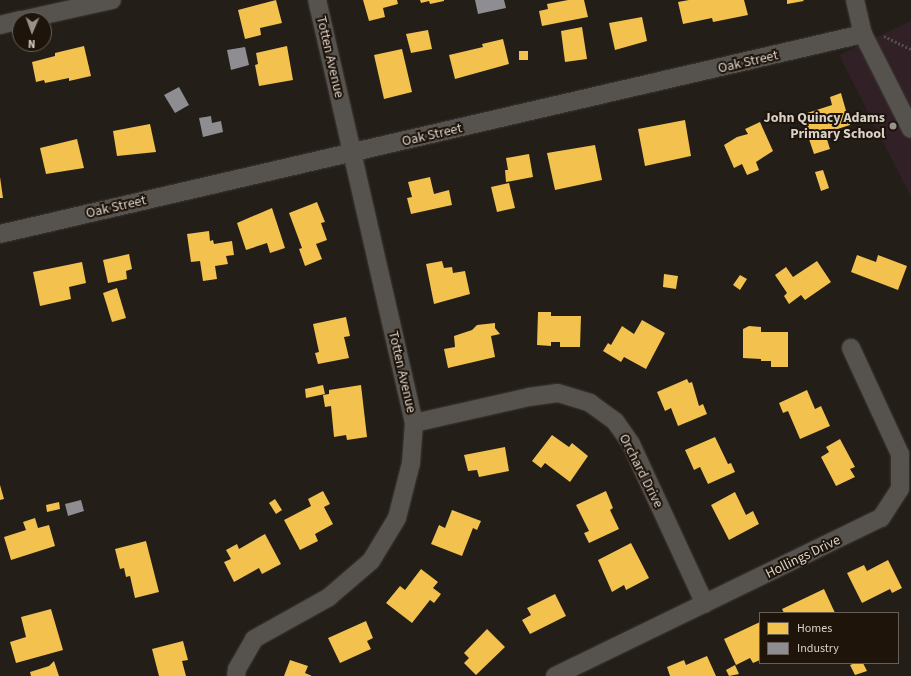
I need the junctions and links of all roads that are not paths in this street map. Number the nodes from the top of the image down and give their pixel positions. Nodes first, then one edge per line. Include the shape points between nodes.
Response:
1 (112, 0) edge
2 (317, 0) edge
3 (855, 0) edge
4 (52, 13) edge
5 (12, 22) edge
6 (0, 25) edge
7 (863, 34) junction
8 (911, 129) edge
9 (352, 154) junction
10 (0, 234) edge
11 (851, 348) dead end
12 (414, 423) junction
13 (705, 604) junction
14 (236, 676) edge
15 (555, 676) edge

1 - 4 street
2 - 9 street, Totten Avenue
3 - 7 street
5 - 6 street
7 - 8 street
7 - 9 street, Oak Street
9 - 10 street, Oak Street
9 - 12 street, Totten Avenue
11 - 13 street, Hollings Drive via 900,454 900,489 881,518
12 - 13 street, Orchard Drive via 544,395 558,394 590,403 615,421 631,444
12 - 14 street, Totten Avenue via 411,463 397,518 371,561 329,598 254,639 237,669
13 - 15 street, Hollings Drive

